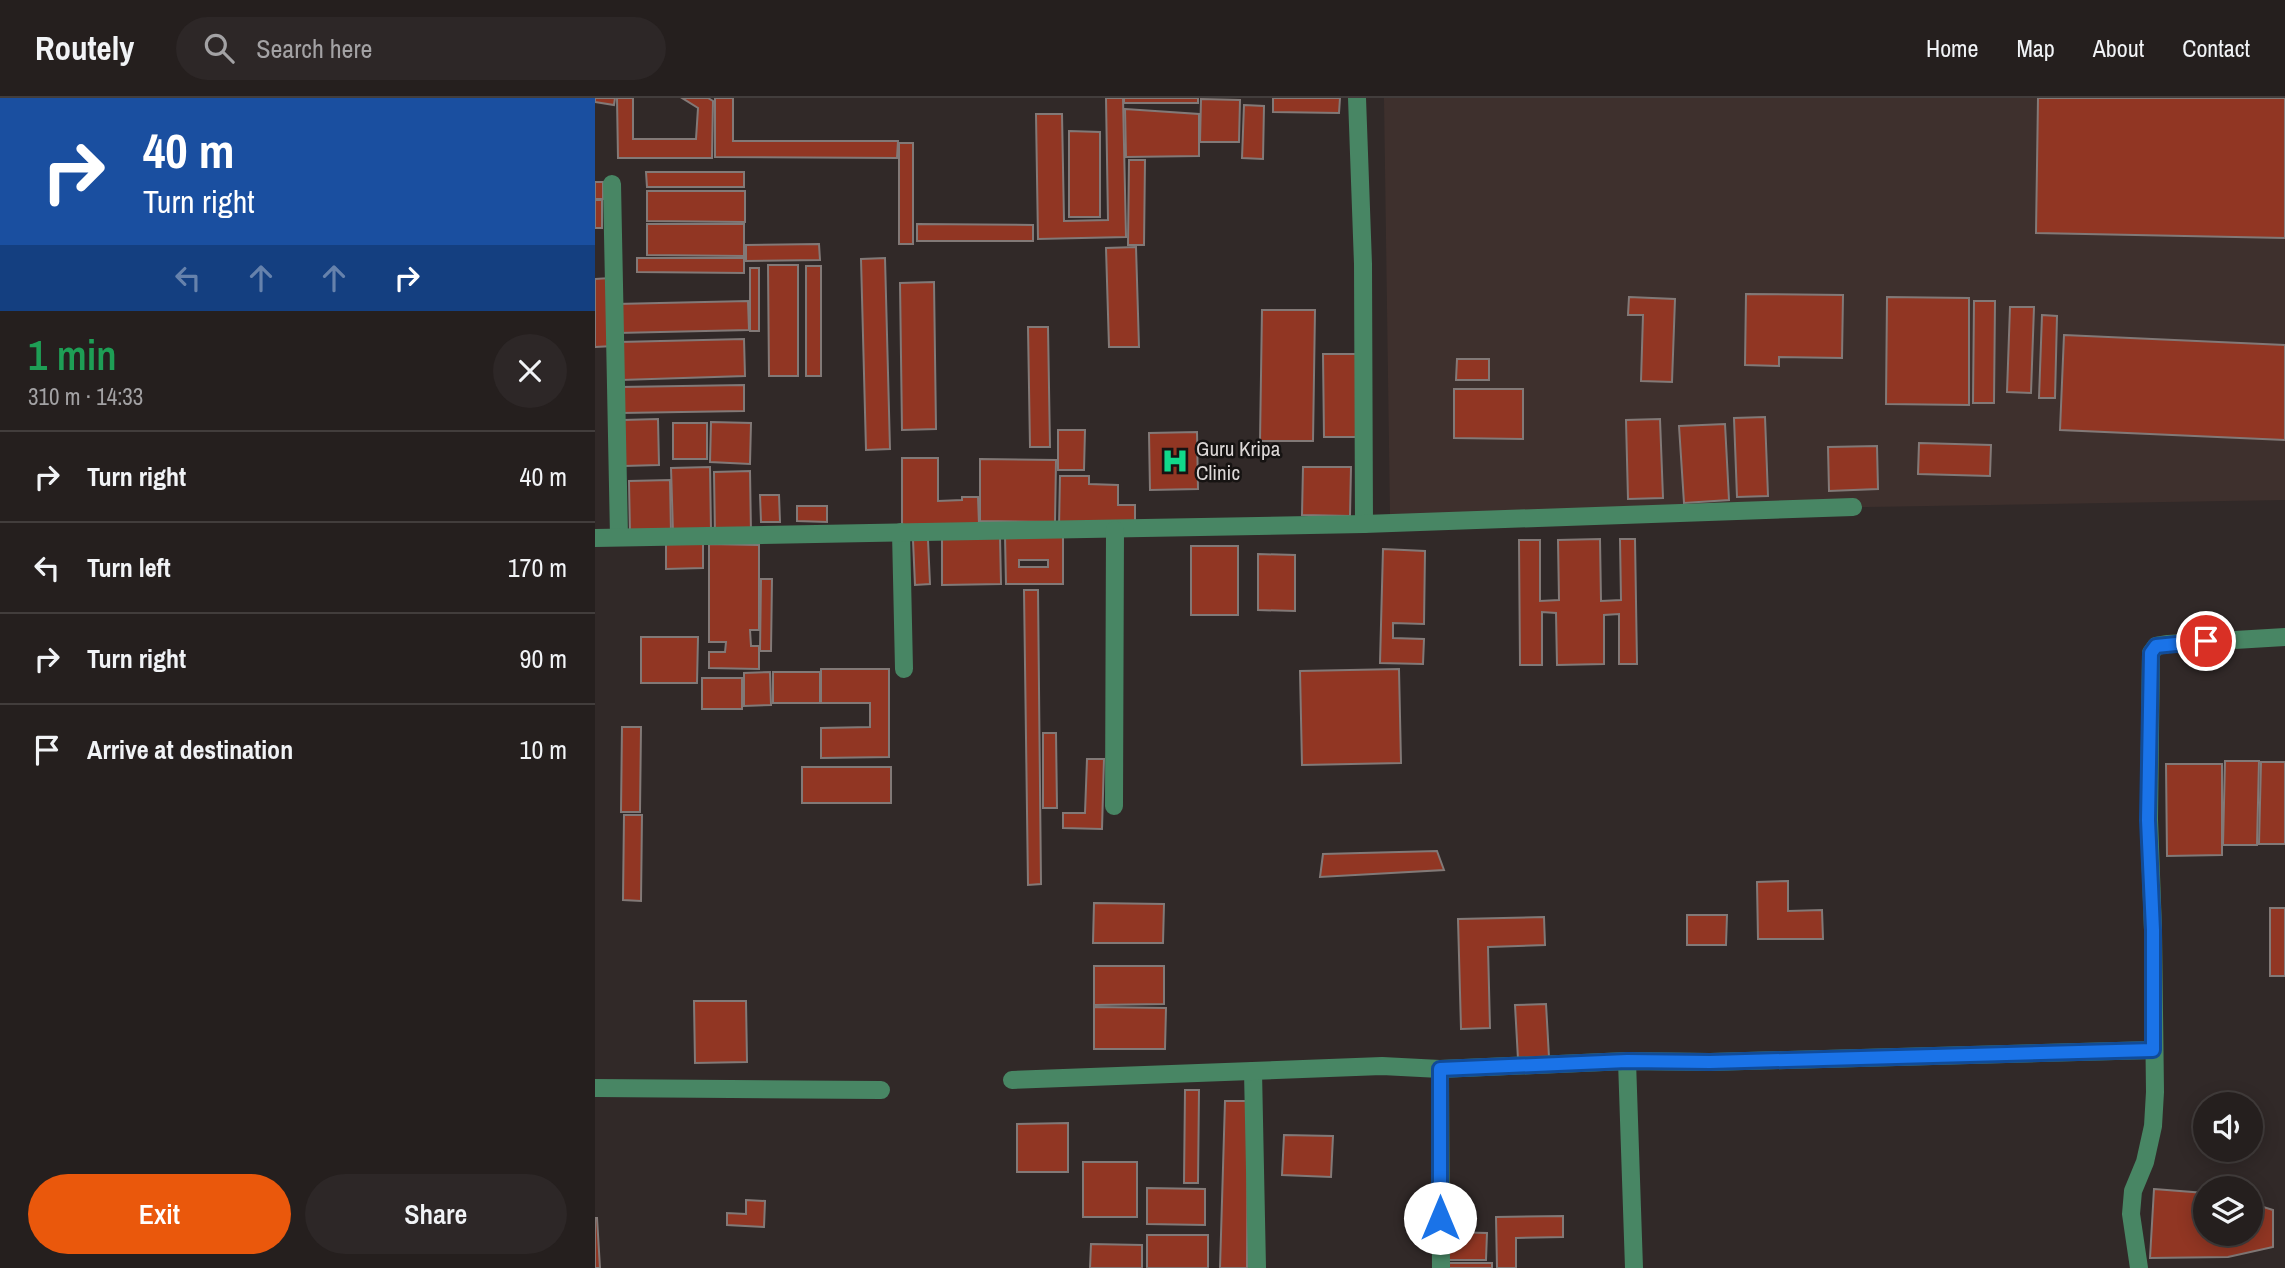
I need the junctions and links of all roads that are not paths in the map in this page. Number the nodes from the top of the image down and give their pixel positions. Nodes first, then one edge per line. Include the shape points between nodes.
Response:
1 (1357, 98) edge
2 (612, 184) dead end
3 (1853, 508) dead end
4 (1364, 524) junction
5 (1115, 530) junction
6 (901, 532) junction
7 (619, 537) junction
8 (595, 538) edge
9 (2285, 637) edge
10 (904, 669) dead end
11 (1114, 806) dead end
12 (2153, 1050) junction
13 (1627, 1061) junction
14 (1440, 1069) junction
15 (1253, 1071) junction
16 (1012, 1080) dead end
17 (595, 1088) edge
18 (881, 1090) dead end
19 (1257, 1268) edge
20 (1441, 1268) edge
21 (1634, 1268) edge
22 (2139, 1268) edge

1 - 4 street
2 - 7 street
3 - 4 street
4 - 5 street
5 - 6 street
5 - 11 street
6 - 7 street
6 - 10 street
7 - 8 street
9 - 12 street via 2168,644 2156,646 2151,653 2148,820
12 - 13 street
12 - 22 street via 2153,1126 2133,1191 2131,1214
13 - 14 street
13 - 21 street
14 - 15 street via 1382,1066
14 - 20 street
15 - 16 street
15 - 19 street
17 - 18 street

